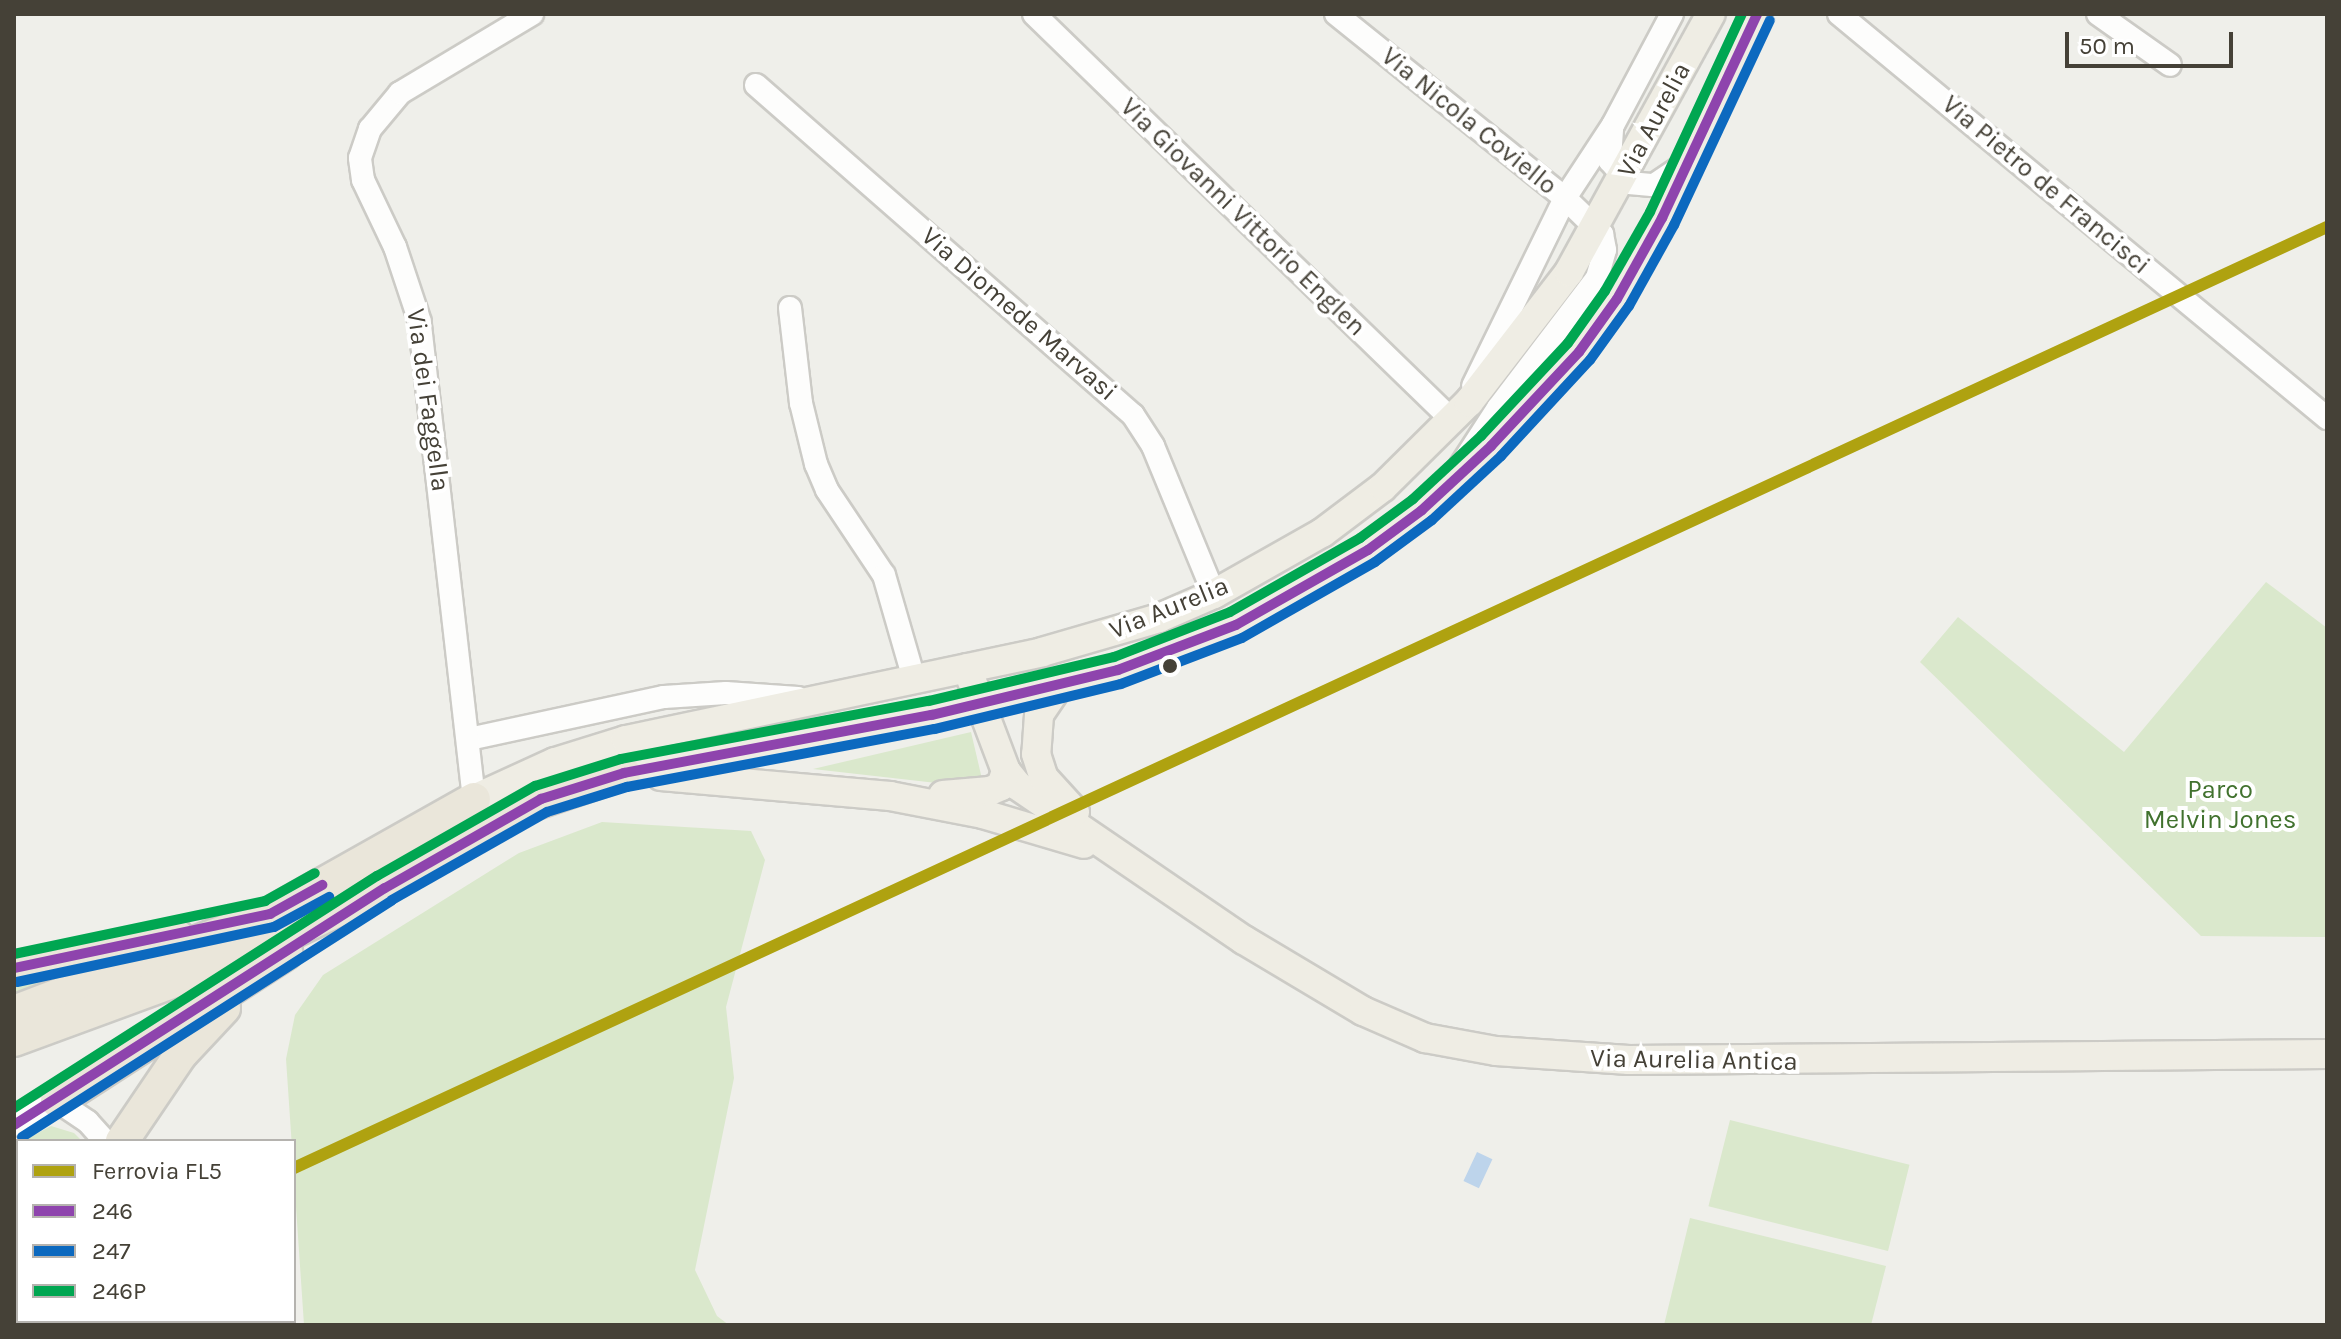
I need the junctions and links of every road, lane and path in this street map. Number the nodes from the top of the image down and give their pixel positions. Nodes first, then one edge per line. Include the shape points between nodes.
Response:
1 (532, 14) edge
2 (1034, 14) edge
3 (1336, 14) edge
4 (1672, 14) edge
5 (1711, 14) edge
6 (1757, 14) edge
7 (1839, 14) edge
8 (2098, 14) edge
9 (2170, 65) dead end
10 (756, 85) dead end
11 (1613, 125) junction
12 (1686, 163) junction
13 (1623, 180) junction
14 (1565, 198) junction
15 (1597, 226) junction
16 (790, 308) dead end
17 (1460, 411) junction
18 (2327, 418) edge
19 (1451, 484) junction
20 (1214, 594) junction
21 (967, 668) junction
22 (914, 679) junction
23 (1057, 688) junction
24 (813, 699) junction
25 (981, 705) junction
26 (469, 739) junction
27 (1006, 771) junction
28 (624, 773) junction
29 (890, 796) junction
30 (474, 799) junction
31 (1114, 853) junction
32 (385, 888) junction
33 (270, 914) junction
34 (14, 968) edge
35 (259, 971) junction
36 (14, 1012) edge
37 (14, 1040) edge
38 (2327, 1054) edge
39 (57, 1101) junction
40 (14, 1125) edge
41 (103, 1139) edge
42 (123, 1139) edge

1 - 26 street, Via dei Faggella via 400,93 370,129 360,158 363,180 395,247 420,322
2 - 17 street, Via Giovanni Vittorio Englen
3 - 14 street, Via Nicola Coviello
4 - 11 street, Via Aurelia
5 - 13 main road, Via Aurelia
6 - 12 main road, Via Aurelia
7 - 18 street, Via Pietro de Francisci
8 - 9 street
10 - 20 street, Via Diomede Marvasi via 1133,415 1153,446
11 - 13 street via 1609,153
11 - 14 street, Via Aurelia
12 - 13 street via 1654,185
12 - 19 main road, Via Aurelia via 1645,252 1604,318 1535,401
13 - 15 main road, Via Aurelia
14 - 15 street
14 - 17 street, Via Aurelia
15 - 17 main road, Via Aurelia via 1569,272
15 - 19 street via 1605,250 1597,278 1483,429
16 - 22 street via 801,403 816,464 827,490 884,575
17 - 20 main road, Via Aurelia via 1353,513
19 - 23 main road, Via Aurelia via 1399,529 1261,613 1152,659
20 - 21 main road, Via Aurelia via 1103,636
21 - 22 main road, Via Aurelia
21 - 25 main road
22 - 24 main road, Via Aurelia
23 - 25 main road, Via Aurelia
23 - 31 main road via 1039,715 1038,762 1051,788
24 - 26 street, Via Aurelia via 683,694
24 - 30 main road, Via Aurelia via 575,755
25 - 27 main road
25 - 28 main road, Via Aurelia
26 - 30 street, Via dei Faggella
27 - 29 main road via 1001,786 979,794
27 - 31 main road via 1031,796
28 - 29 main road
28 - 32 highway, Via Aurelia via 562,791 499,819
29 - 31 main road via 1014,822
30 - 33 highway, Via Aurelia
31 - 38 main road, Via Aurelia Antica via 1335,996 1406,1031 1465,1047 1613,1060 1772,1062
32 - 35 highway
32 - 37 highway, Via Aurelia via 239,957
33 - 34 highway
33 - 36 highway, Via Aurelia
35 - 39 highway
35 - 42 highway via 181,1054
39 - 40 street
39 - 41 street

